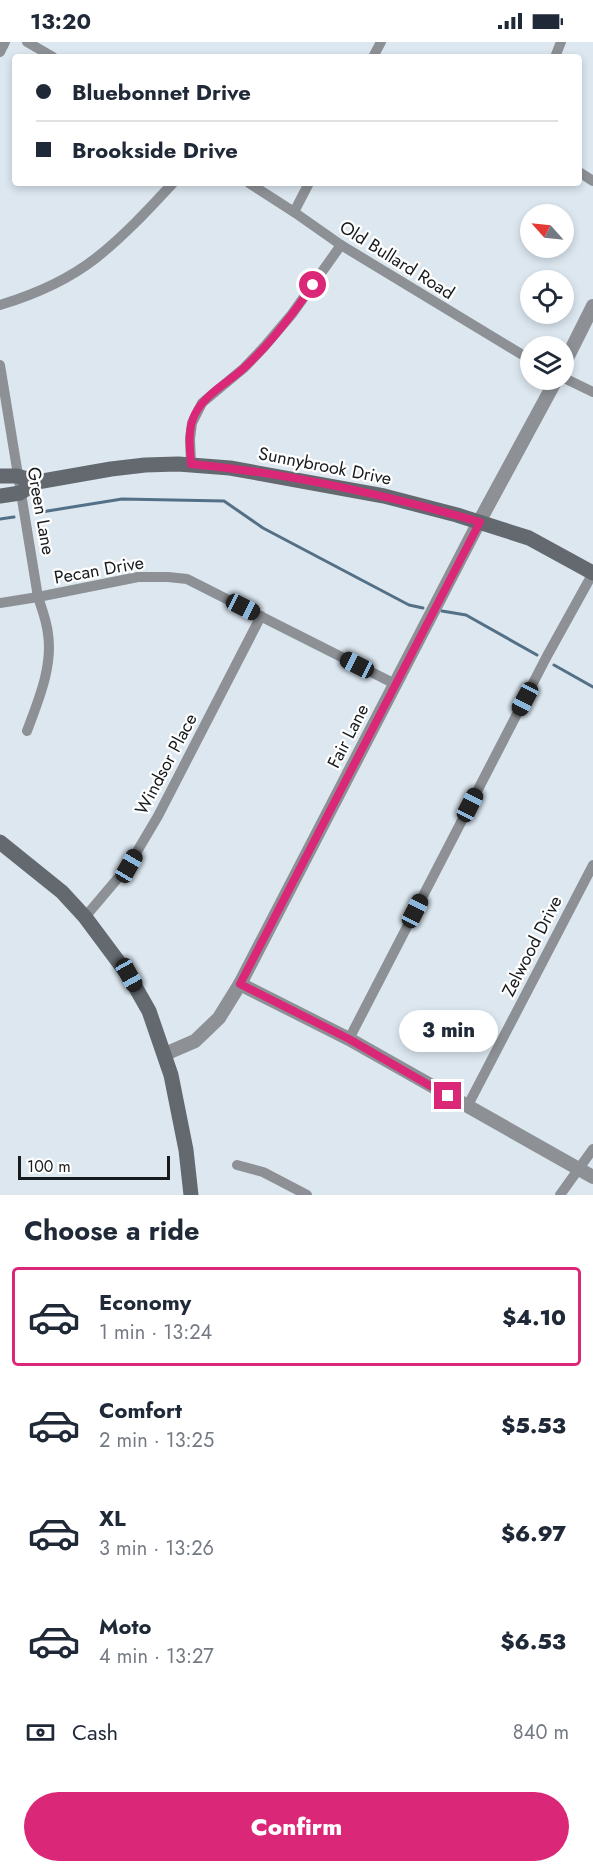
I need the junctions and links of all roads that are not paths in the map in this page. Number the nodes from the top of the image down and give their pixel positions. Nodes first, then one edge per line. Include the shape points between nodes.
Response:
1 (5, 42) edge
2 (27, 42) edge
3 (0, 52) edge
4 (48, 54) edge
5 (169, 186) edge
6 (254, 186) edge
7 (307, 186) edge
8 (294, 212) junction
9 (341, 245) junction
10 (0, 305) edge
11 (593, 306) edge
12 (574, 344) edge
13 (520, 353) edge
14 (0, 365) edge
15 (574, 383) edge
16 (551, 390) edge
17 (593, 392) edge
18 (191, 464) junction
19 (0, 476) edge
20 (17, 476) junction
21 (37, 482) junction
22 (20, 493) junction
23 (0, 496) edge
24 (480, 522) junction
25 (593, 573) edge
26 (38, 597) junction
27 (0, 603) edge
28 (261, 616) junction
29 (395, 684) junction
30 (27, 731) dead end
31 (0, 842) edge
32 (593, 865) edge
33 (86, 918) junction
34 (240, 984) junction
35 (349, 1039) junction
36 (165, 1054) junction
37 (467, 1107) junction
38 (593, 1149) edge
39 (237, 1165) dead end
40 (577, 1169) junction
41 (593, 1178) edge
42 (192, 1195) edge
43 (307, 1195) edge
44 (560, 1195) edge

1 - 3 street
2 - 4 street
5 - 10 street via 95,258 31,295
6 - 8 street, Old Bullard Road
7 - 8 street
8 - 9 street, Old Bullard Road
9 - 13 street, Old Bullard Road
9 - 18 street via 272,338 202,403 192,423
11 - 12 street
14 - 20 street, Green Lane
15 - 17 street
16 - 24 street, Fair Lane
18 - 21 main road, Sunnybrook Drive via 111,468
18 - 24 main road, Sunnybrook Drive via 384,496
19 - 20 main road, Sunnybrook Drive
20 - 21 main road, Sunnybrook Drive
20 - 22 street, Green Lane
21 - 22 main road, Sunnybrook Drive
22 - 23 main road, Sunnybrook Drive
22 - 26 street, Green Lane
24 - 25 main road, Sunnybrook Drive via 529,538
24 - 29 street, Fair Lane
25 - 35 street
26 - 27 street, Pecan Drive
26 - 28 street, Pecan Drive via 138,577 168,577 187,579
26 - 30 street, Green Lane via 48,635 48,658
28 - 29 street, Pecan Drive
28 - 33 street, Windsor Place via 158,816 129,866
29 - 34 street, Fair Lane
31 - 33 main road via 62,892
32 - 37 street, Zelwood Drive
33 - 36 main road via 129,975 149,1011
34 - 35 street
34 - 36 street, Fair Lane via 219,1018 195,1041
35 - 37 street
36 - 42 main road
37 - 40 street
38 - 40 street
39 - 43 street via 263,1172
40 - 41 street
40 - 44 street

